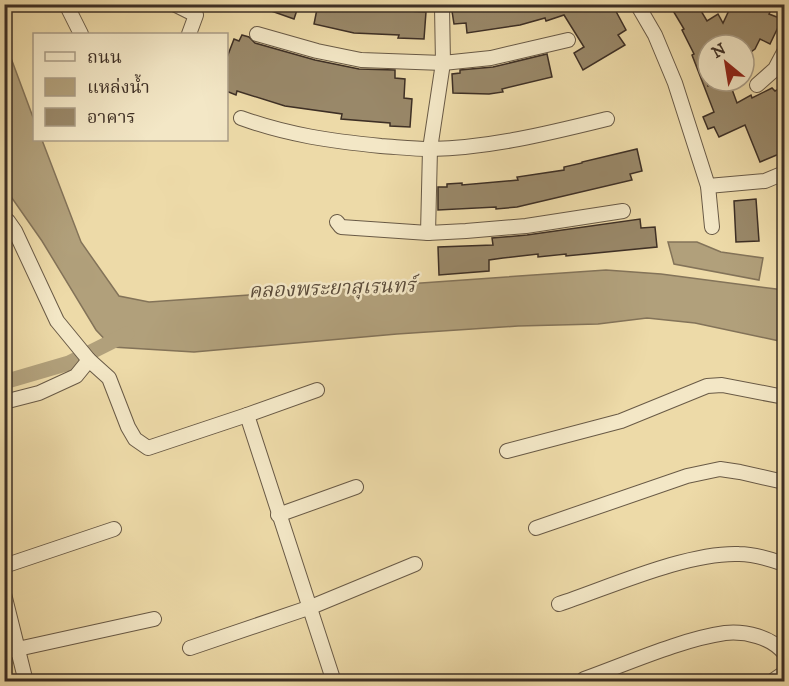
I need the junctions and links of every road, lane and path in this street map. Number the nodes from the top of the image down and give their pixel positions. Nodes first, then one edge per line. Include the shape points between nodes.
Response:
1 (66, 4) edge
2 (174, 4) edge
3 (637, 4) edge
4 (442, 5) edge
5 (80, 33) edge
6 (189, 33) edge
7 (257, 34) dead end
8 (568, 40) dead end
9 (784, 52) edge
10 (442, 63) junction
11 (757, 85) dead end
12 (242, 118) dead end
13 (607, 119) dead end
14 (430, 149) junction
15 (784, 173) edge
16 (708, 186) junction
17 (622, 211) dead end
18 (4, 222) edge
19 (337, 222) dead end
20 (712, 227) dead end
21 (428, 233) junction
22 (84, 355) junction
23 (317, 390) dead end
24 (784, 397) edge
25 (4, 402) edge
26 (247, 416) junction
27 (507, 451) dead end
28 (784, 482) edge
29 (356, 487) dead end
30 (278, 515) junction
31 (536, 528) dead end
32 (114, 530) dead end
33 (415, 564) dead end
34 (784, 564) edge
35 (4, 566) edge
36 (4, 594) edge
37 (559, 604) dead end
38 (311, 607) junction
39 (154, 619) dead end
40 (190, 648) dead end
41 (11, 650) edge
42 (784, 653) edge
43 (784, 673) edge
44 (584, 679) dead end
45 (26, 681) edge
46 (334, 681) edge
47 (771, 681) edge

1 - 5 street
2 - 6 street via 196,15
3 - 16 street via 675,83
4 - 10 street
7 - 10 street via 361,60
8 - 10 street via 491,58
9 - 11 street via 775,69
10 - 14 street
12 - 14 street via 327,141
13 - 14 street via 471,147
14 - 21 street
15 - 16 street via 765,181
16 - 20 street
17 - 21 street via 526,226
18 - 22 street via 8,221 15,231 57,321
19 - 21 street via 341,227
22 - 25 street via 76,376 39,393
22 - 26 street via 109,378 131,433 148,448
23 - 26 street
24 - 27 street via 722,385 707,386 621,421
26 - 30 street
28 - 31 street via 720,469 687,476
29 - 30 street
30 - 38 street
32 - 35 street
33 - 38 street
34 - 37 street via 739,554 700,558
36 - 41 street
38 - 40 street
38 - 46 street
39 - 41 street
41 - 45 street
42 - 44 street via 768,640 726,633 685,643
43 - 47 street

